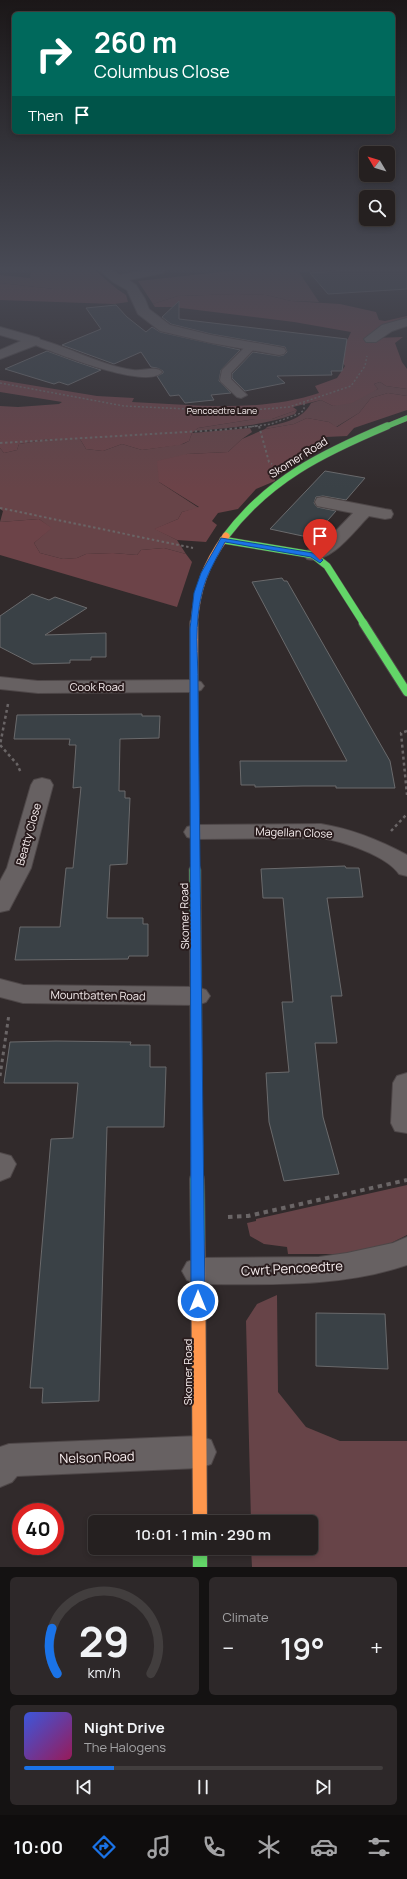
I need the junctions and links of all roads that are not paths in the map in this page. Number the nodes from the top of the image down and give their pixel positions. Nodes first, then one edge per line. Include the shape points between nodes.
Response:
1 (29, 343) edge
2 (40, 343) edge
3 (234, 343) edge
4 (251, 347) junction
5 (279, 351) dead end
6 (0, 355) edge
7 (157, 372) dead end
8 (241, 395) dead end
9 (407, 418) edge
10 (322, 502) dead end
11 (365, 510) junction
12 (385, 514) dead end
13 (223, 540) junction
14 (313, 555) junction
15 (6, 684) edge
16 (194, 686) junction
17 (407, 692) edge
18 (42, 785) road end
19 (195, 832) junction
20 (407, 869) edge
21 (0, 904) edge
22 (12, 991) edge
23 (197, 996) junction
24 (407, 1082) edge
25 (405, 1123) dead end
26 (407, 1250) edge
27 (198, 1271) junction
28 (199, 1452) junction
29 (3, 1458) edge
30 (200, 1515) edge
31 (200, 1555) edge
32 (200, 1567) edge

1 - 6 street
2 - 7 lane via 109,368 136,374
3 - 4 street
4 - 5 street
4 - 8 lane via 226,372 225,380
9 - 13 street, Skomer Road via 334,448 289,475 246,511
10 - 11 street
11 - 12 street
11 - 14 street via 332,545
13 - 14 street
13 - 16 street, Skomer Road via 205,573 198,593 194,629
14 - 17 street via 327,566
15 - 16 street, Cook Road
16 - 19 street, Skomer Road
18 - 21 street, Beatty Close via 19,868
19 - 20 street, Magellan Close via 300,830 340,834 375,846 406,864
19 - 23 street, Skomer Road
22 - 23 street, Mountbatten Road
23 - 27 street, Skomer Road
24 - 25 street
26 - 27 street, Cwrt Pencoedtre via 400,1254 319,1270
27 - 28 street, Skomer Road
28 - 29 street, Nelson Road
28 - 30 street, Skomer Road
31 - 32 street

